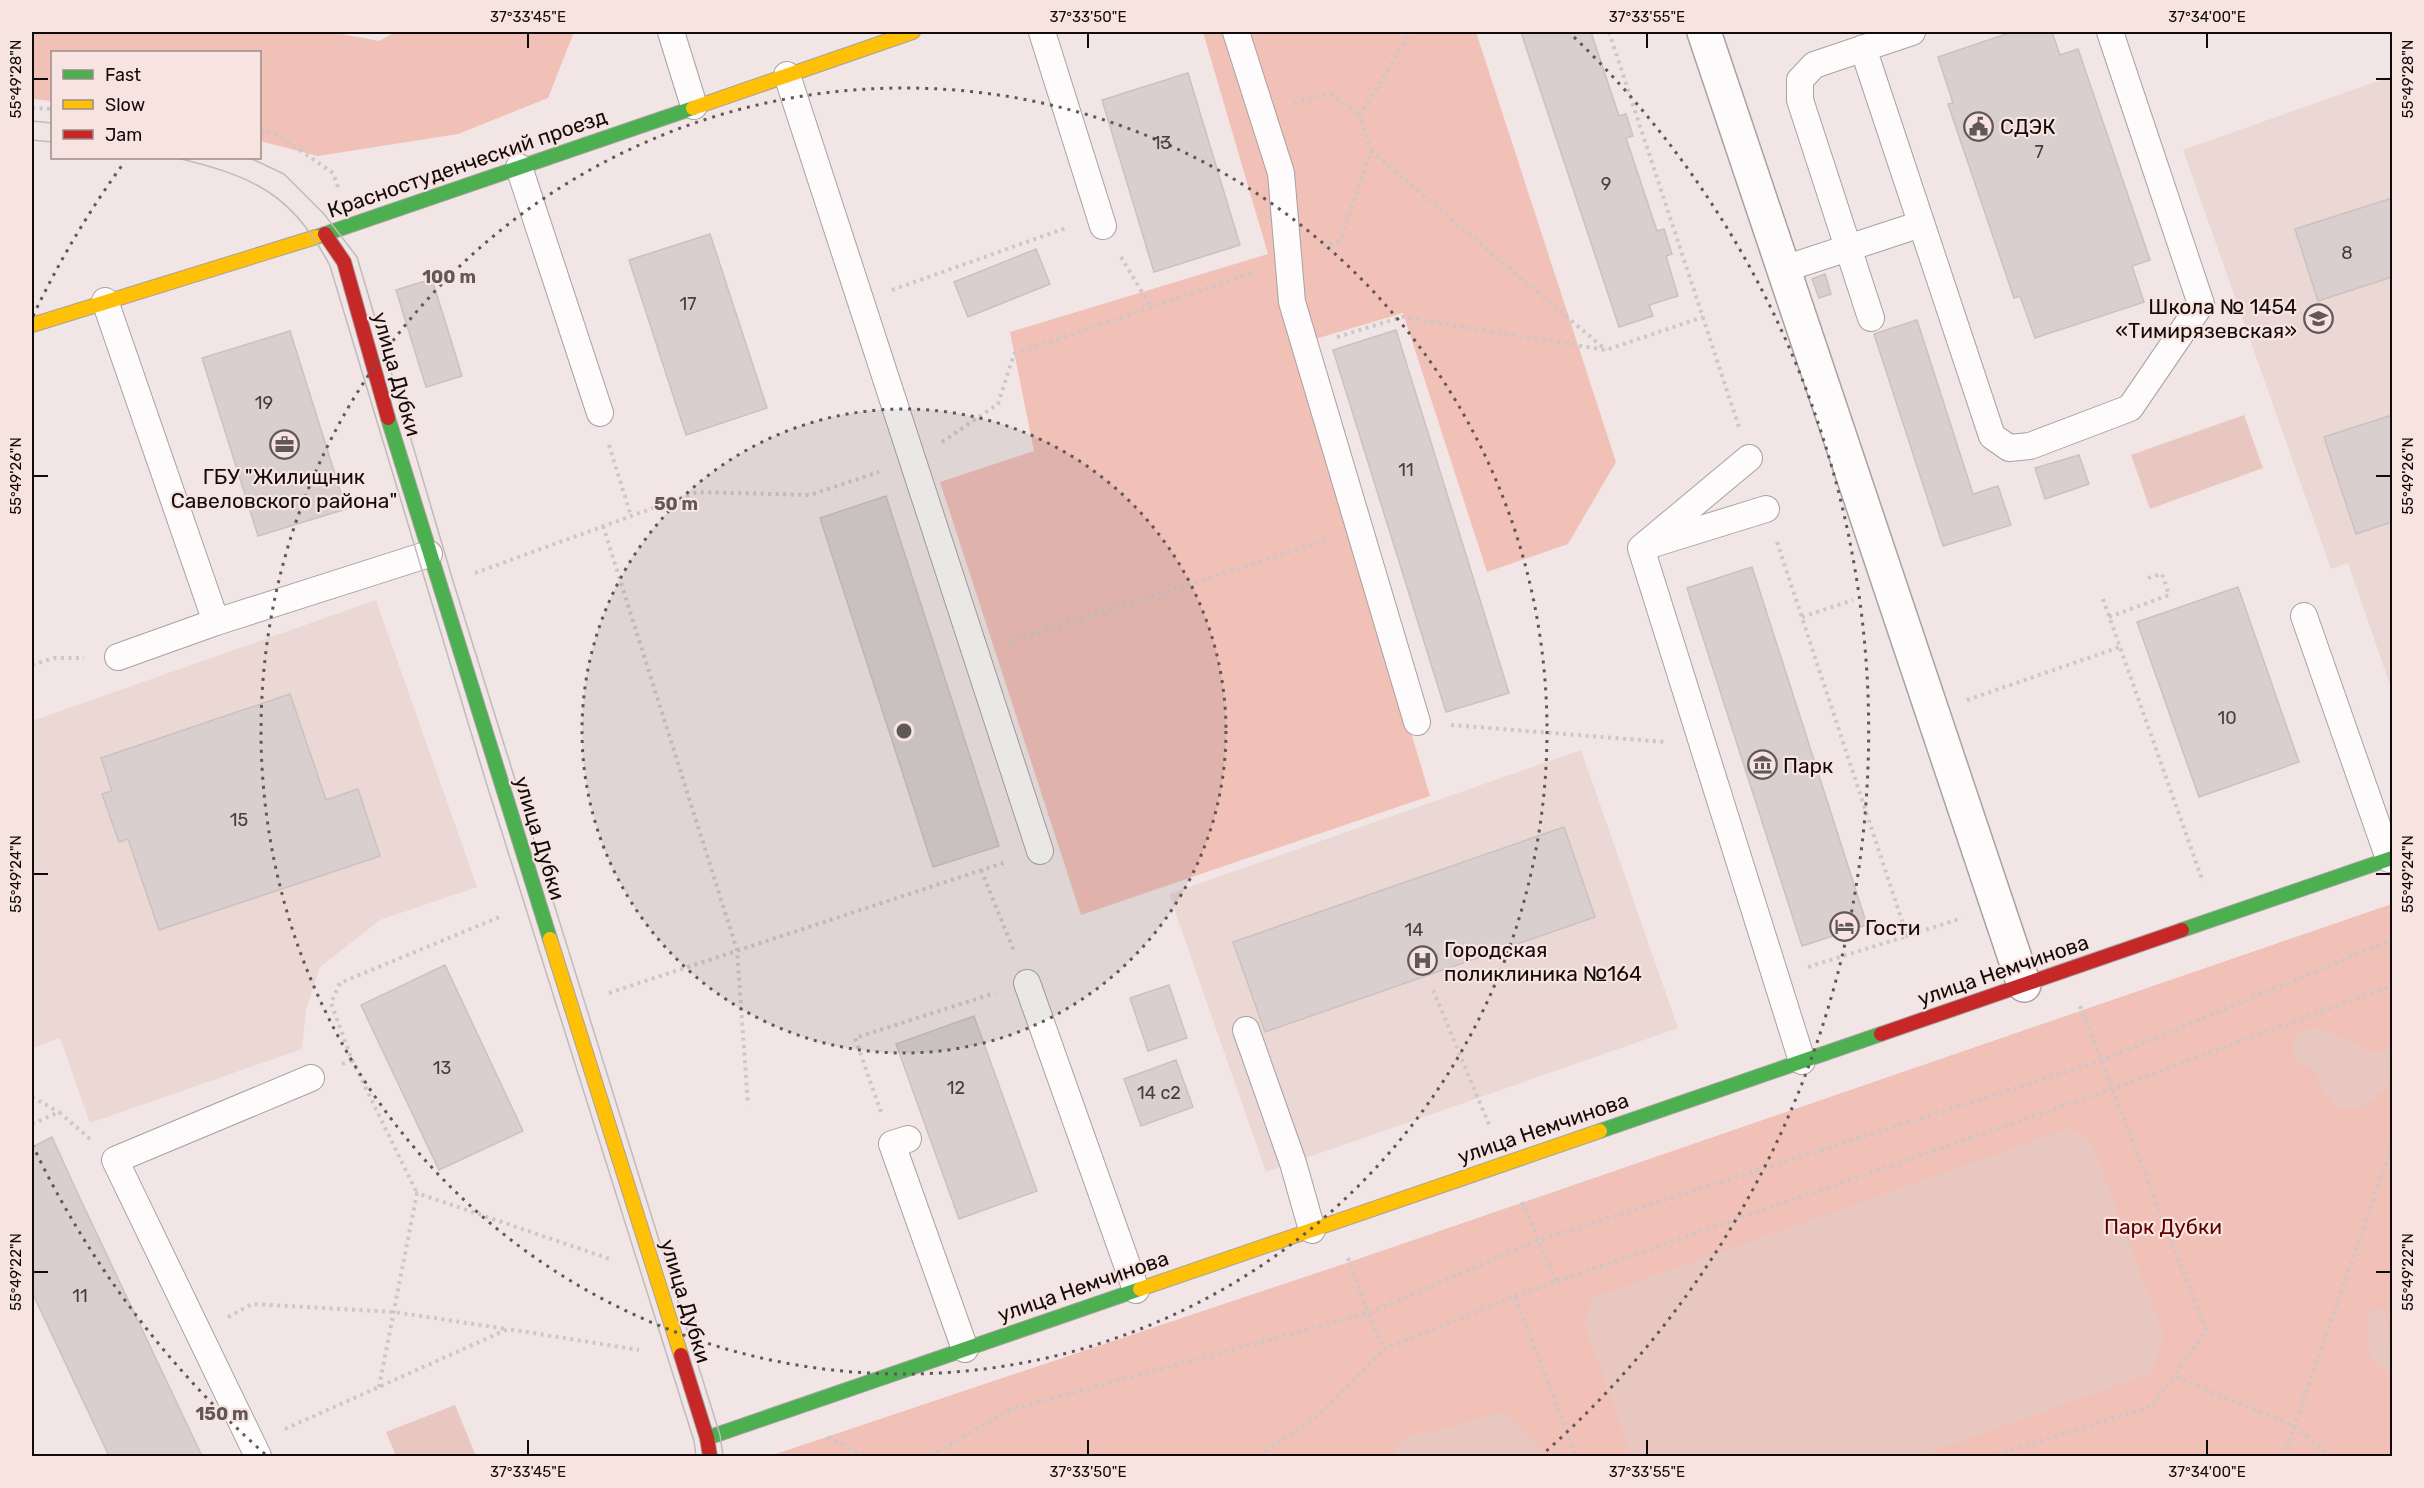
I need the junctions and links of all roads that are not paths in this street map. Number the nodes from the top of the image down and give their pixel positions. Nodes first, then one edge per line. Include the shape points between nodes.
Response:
1 (671, 32) edge
2 (913, 32) edge
3 (1042, 32) edge
4 (1236, 32) edge
5 (1704, 32) edge
6 (1912, 32) edge
7 (2110, 32) edge
8 (1863, 48) junction
9 (787, 75) junction
10 (694, 106) junction
11 (519, 167) junction
12 (1101, 221) road end
13 (1922, 224) junction
14 (325, 234) junction
15 (1848, 248) junction
16 (1784, 269) junction
17 (105, 301) junction
18 (1871, 318) dead end
19 (32, 325) edge
20 (600, 413) road end
21 (1749, 458) dead end
22 (1766, 508) dead end
23 (1641, 548) junction
24 (429, 554) junction
25 (2304, 616) dead end
26 (216, 622) junction
27 (118, 657) road end
28 (1417, 722) road end
29 (1040, 851) road end
30 (2391, 859) edge
31 (1027, 982) road end
32 (2024, 985) junction
33 (1246, 1030) dead end
34 (1802, 1061) junction
35 (311, 1078) road end
36 (900, 1142) road end
37 (1323, 1226) junction
38 (1136, 1290) junction
39 (965, 1349) junction
40 (255, 1450) edge
41 (703, 1450) edge

1 - 10 lane
2 - 9 street, Красностуденческий проезд
3 - 12 lane
4 - 28 lane via 1281,173 1292,302
5 - 16 street
6 - 8 lane
7 - 13 lane via 2201,304 2130,408 2030,446 2009,448 1992,435
8 - 13 lane
8 - 15 lane via 1814,65 1800,80 1800,100
9 - 10 street, Красностуденческий проезд
9 - 29 lane
10 - 11 street, Красностуденческий проезд
11 - 14 street, Красностуденческий проезд
11 - 20 lane
13 - 15 lane
14 - 17 street, Красностуденческий проезд
14 - 24 street, улица Дубки via 344,262
15 - 16 lane
15 - 18 lane
16 - 32 street
17 - 19 street, Красностуденческий проезд
17 - 26 lane
21 - 23 lane
22 - 23 lane
23 - 34 lane
24 - 26 lane
24 - 41 street, улица Дубки via 681,1356
25 - 30 lane
26 - 27 lane
30 - 32 street, улица Немчинова
31 - 38 lane
32 - 34 street, улица Немчинова
33 - 37 lane via 1293,1163
34 - 37 street, улица Немчинова
35 - 40 lane via 116,1160
36 - 39 lane
37 - 38 street, улица Немчинова
38 - 39 street, улица Немчинова
39 - 41 street, улица Немчинова

